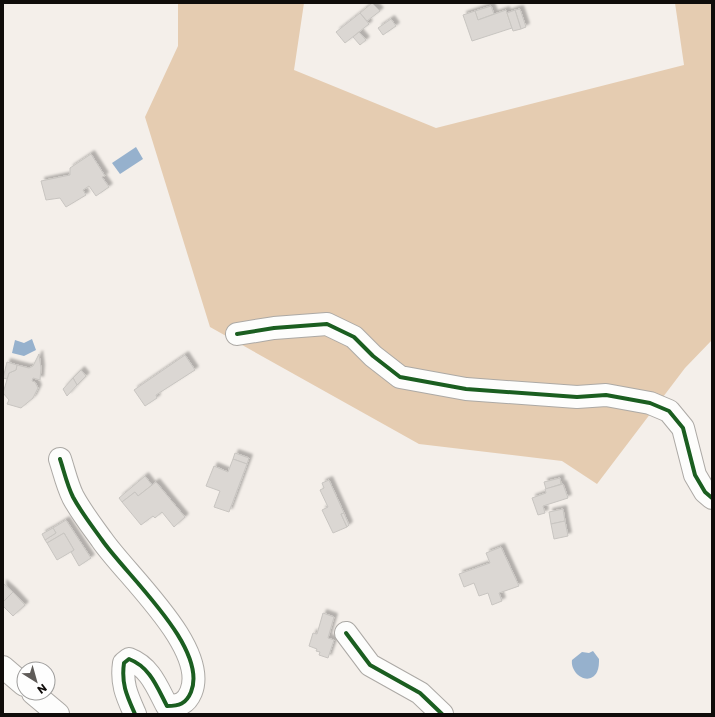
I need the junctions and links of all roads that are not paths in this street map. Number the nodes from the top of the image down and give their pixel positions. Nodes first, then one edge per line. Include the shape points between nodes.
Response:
1 (237, 334) dead end
2 (60, 459) dead end
3 (712, 498) edge
4 (346, 633) dead end
5 (3, 667) edge
6 (16, 678) edge
7 (43, 701) edge
8 (58, 714) edge
9 (135, 714) edge
10 (442, 714) edge

1 - 3 street via 327,324 354,337 373,356 400,376 466,389 577,397 606,395 650,403 669,411 683,428 695,475 705,492
2 - 9 street via 73,496 102,541 181,638 193,664 194,685 187,700 178,706 167,706 154,679 140,663 129,659 124,663 122,676 126,694
4 - 10 street via 370,665 420,693
5 - 6 street
7 - 8 street

